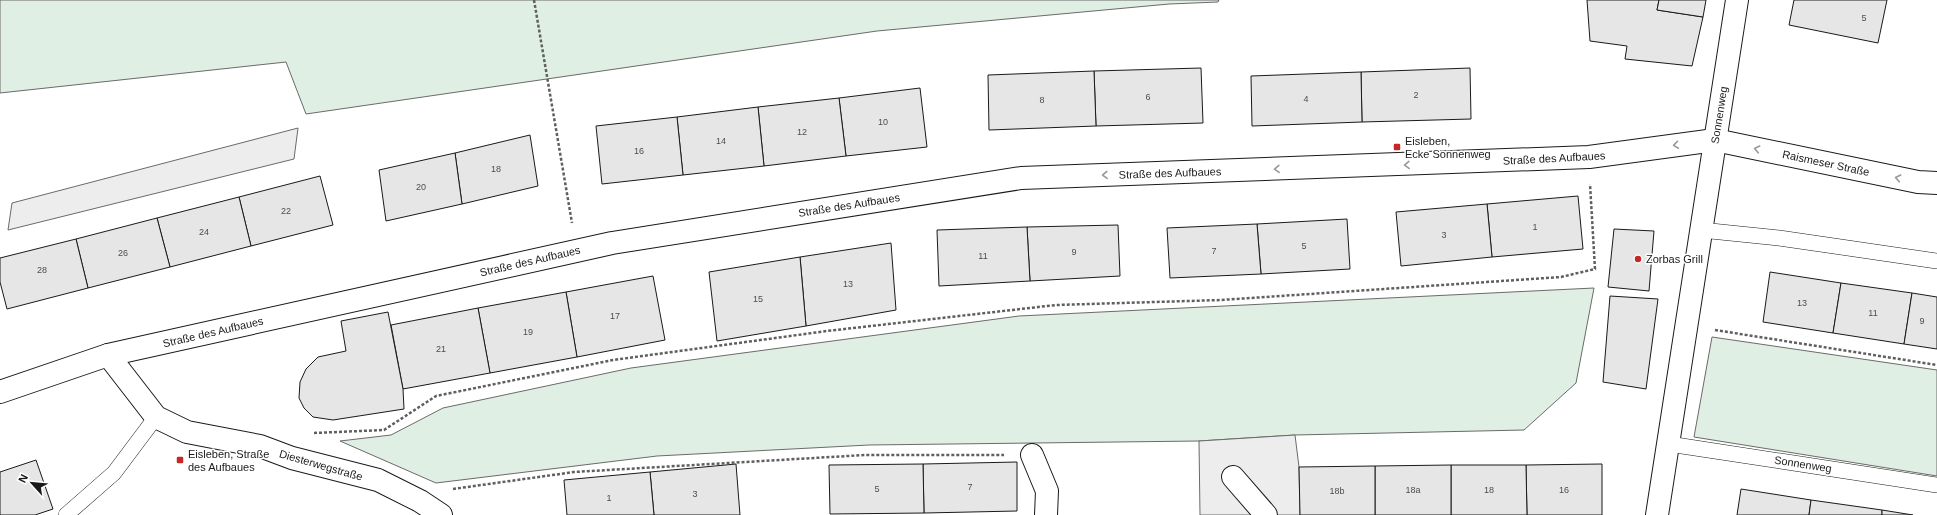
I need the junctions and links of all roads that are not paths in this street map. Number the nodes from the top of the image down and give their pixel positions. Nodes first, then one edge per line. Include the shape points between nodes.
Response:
1 (1737, 0) edge
2 (1715, 140) junction
3 (1937, 183) edge
4 (1701, 230) junction
5 (1937, 261) edge
6 (108, 355) junction
7 (0, 392) edge
8 (156, 417) junction
9 (1668, 444) junction
10 (1032, 455) road end
11 (1233, 477) dead end
12 (1937, 485) edge
13 (66, 515) edge
14 (441, 515) edge
15 (1046, 515) edge
16 (1266, 515) edge
17 (1658, 515) edge

1 - 2 street, Sonnenweg
3 -> 2 street, Raismeser Straße via 1918,182
2 - 4 street, Sonnenweg
2 -> 6 street, Straße des Aufbaues via 1589,157 1021,178 620,241
4 - 5 lane via 1779,238
4 - 9 street, Sonnenweg
6 - 7 street, Straße des Aufbaues
6 - 8 street, Diesterwegstraße
8 - 13 lane via 114,473
8 - 14 street, Diesterwegstraße via 187,432 260,446 292,458 378,480 420,501
9 - 12 lane, Sonnenweg
9 - 17 street, Sonnenweg
10 - 15 street via 1046,491
11 - 16 street

